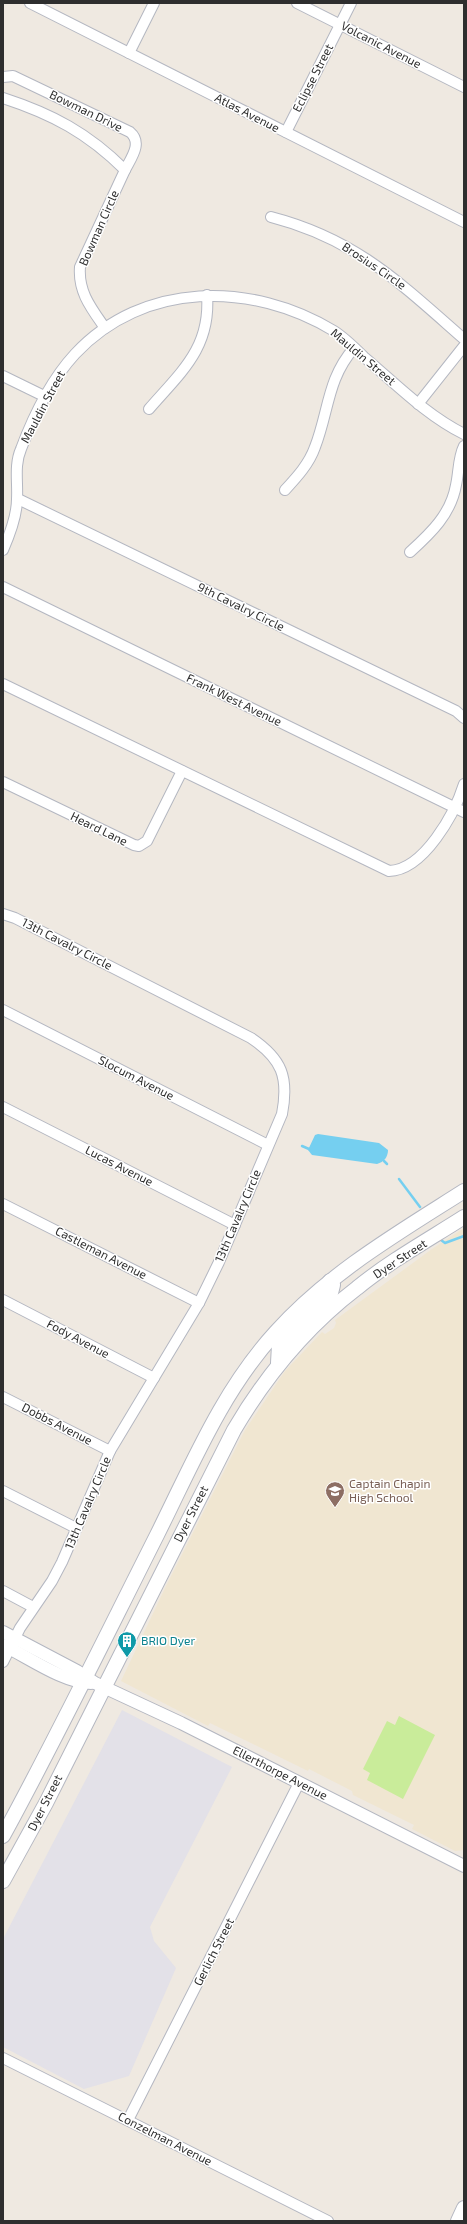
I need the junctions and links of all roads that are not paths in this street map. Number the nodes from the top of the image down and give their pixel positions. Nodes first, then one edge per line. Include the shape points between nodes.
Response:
1 (30, 3) edge
2 (154, 3) edge
3 (297, 3) edge
4 (351, 3) edge
5 (340, 24) junction
6 (129, 53) junction
7 (3, 77) edge
8 (464, 87) edge
9 (3, 98) edge
10 (286, 132) junction
11 (125, 170) junction
12 (271, 217) dead end
13 (464, 222) edge
14 (207, 295) junction
15 (105, 328) junction
16 (464, 339) edge
17 (464, 346) edge
18 (354, 348) junction
19 (3, 376) edge
20 (46, 397) junction
21 (418, 404) junction
22 (149, 409) dead end
23 (464, 434) edge
24 (464, 446) edge
25 (285, 490) dead end
26 (18, 499) junction
27 (3, 550) edge
28 (410, 552) dead end
29 (3, 587) edge
30 (3, 684) edge
31 (464, 718) edge
32 (182, 771) junction
33 (3, 782) edge
34 (464, 784) edge
35 (460, 810) edge
36 (3, 914) edge
37 (3, 1010) edge
38 (3, 1107) edge
39 (268, 1145) junction
40 (464, 1191) edge
41 (3, 1204) edge
42 (464, 1217) edge
43 (235, 1225) junction
44 (330, 1281) junction
45 (3, 1300) edge
46 (199, 1303) junction
47 (278, 1364) junction
48 (154, 1378) junction
49 (3, 1397) edge
50 (110, 1451) junction
51 (3, 1491) edge
52 (76, 1528) junction
53 (3, 1591) edge
54 (33, 1607) junction
55 (3, 1632) edge
56 (9, 1644) edge
57 (3, 1662) edge
58 (92, 1682) junction
59 (299, 1783) junction
60 (3, 1836) edge
61 (464, 1866) edge
62 (3, 1881) edge
63 (3, 2058) edge
64 (128, 2120) junction
65 (464, 2208) edge
66 (328, 2221) edge
67 (458, 2221) edge

1 - 6 street, Atlas Avenue
2 - 6 street
3 - 5 street, Volcanic Avenue
4 - 5 street, Eclipse Street
5 - 8 street, Volcanic Avenue
5 - 10 street, Eclipse Street
6 - 10 street, Atlas Avenue
7 - 11 street, Bowman Drive via 12,76 130,132 135,138 136,147
9 - 11 street, Bowman Drive via 62,121 100,148
10 - 13 street, Atlas Avenue
11 - 15 street, Bowman Circle via 80,266 82,293
12 - 16 street, Brosius Circle via 316,232 354,250 407,288
14 - 15 street, Mauldin Street via 160,302
14 - 18 street, Mauldin Street via 255,299 298,312 334,332
14 - 22 street via 207,316 199,347 188,366
15 - 20 street, Mauldin Street via 74,354
17 - 21 street
18 - 21 street, Mauldin Street
18 - 25 street via 334,378 315,448 301,472
19 - 20 street
20 - 26 street, Mauldin Street via 28,430 20,452 16,478
21 - 23 street, Mauldin Street
24 - 28 street via 459,460 456,486 446,513 428,536
26 - 27 street, Mauldin Street
26 - 31 street, 9th Cavalry Circle via 456,711
29 - 35 street, Frank West Avenue
30 - 32 street
32 - 33 street, Heard Lane via 147,841 139,846
32 - 35 street via 389,871 403,869 416,859
34 - 35 street
36 - 39 street, 13th Cavalry Circle via 36,928 266,1048 285,1080 286,1096 282,1114
37 - 39 street, Slocum Avenue
38 - 43 street, Lucas Avenue
39 - 43 street, 13th Cavalry Circle
40 - 44 main road, Dyer Street
41 - 46 street, Castleman Avenue
42 - 47 main road, Dyer Street via 357,1287 306,1332
43 - 46 street, 13th Cavalry Circle
44 - 47 main road via 333,1285 331,1293 279,1345
44 - 58 main road, Dyer Street via 274,1333 222,1406
45 - 48 street, Fody Avenue
46 - 48 street, 13th Cavalry Circle
47 - 58 main road, Dyer Street via 234,1430
48 - 50 street, 13th Cavalry Circle
49 - 50 street, Dobbs Avenue
50 - 52 street, 13th Cavalry Circle
51 - 52 street
52 - 54 street, 13th Cavalry Circle via 52,1581
53 - 54 street
54 - 56 street, 13th Cavalry Circle
55 - 56 street, Ellerthorpe Avenue
56 - 57 street, 13th Cavalry Circle
56 - 58 street, Ellerthorpe Avenue
58 - 59 street, Ellerthorpe Avenue
58 - 60 main road, Dyer Street
58 - 62 main road, Dyer Street via 46,1803
59 - 61 street, Ellerthorpe Avenue
59 - 64 street, Gerlich Street
63 - 64 street, Conzelman Avenue
64 - 66 street, Conzelman Avenue
65 - 67 main road

